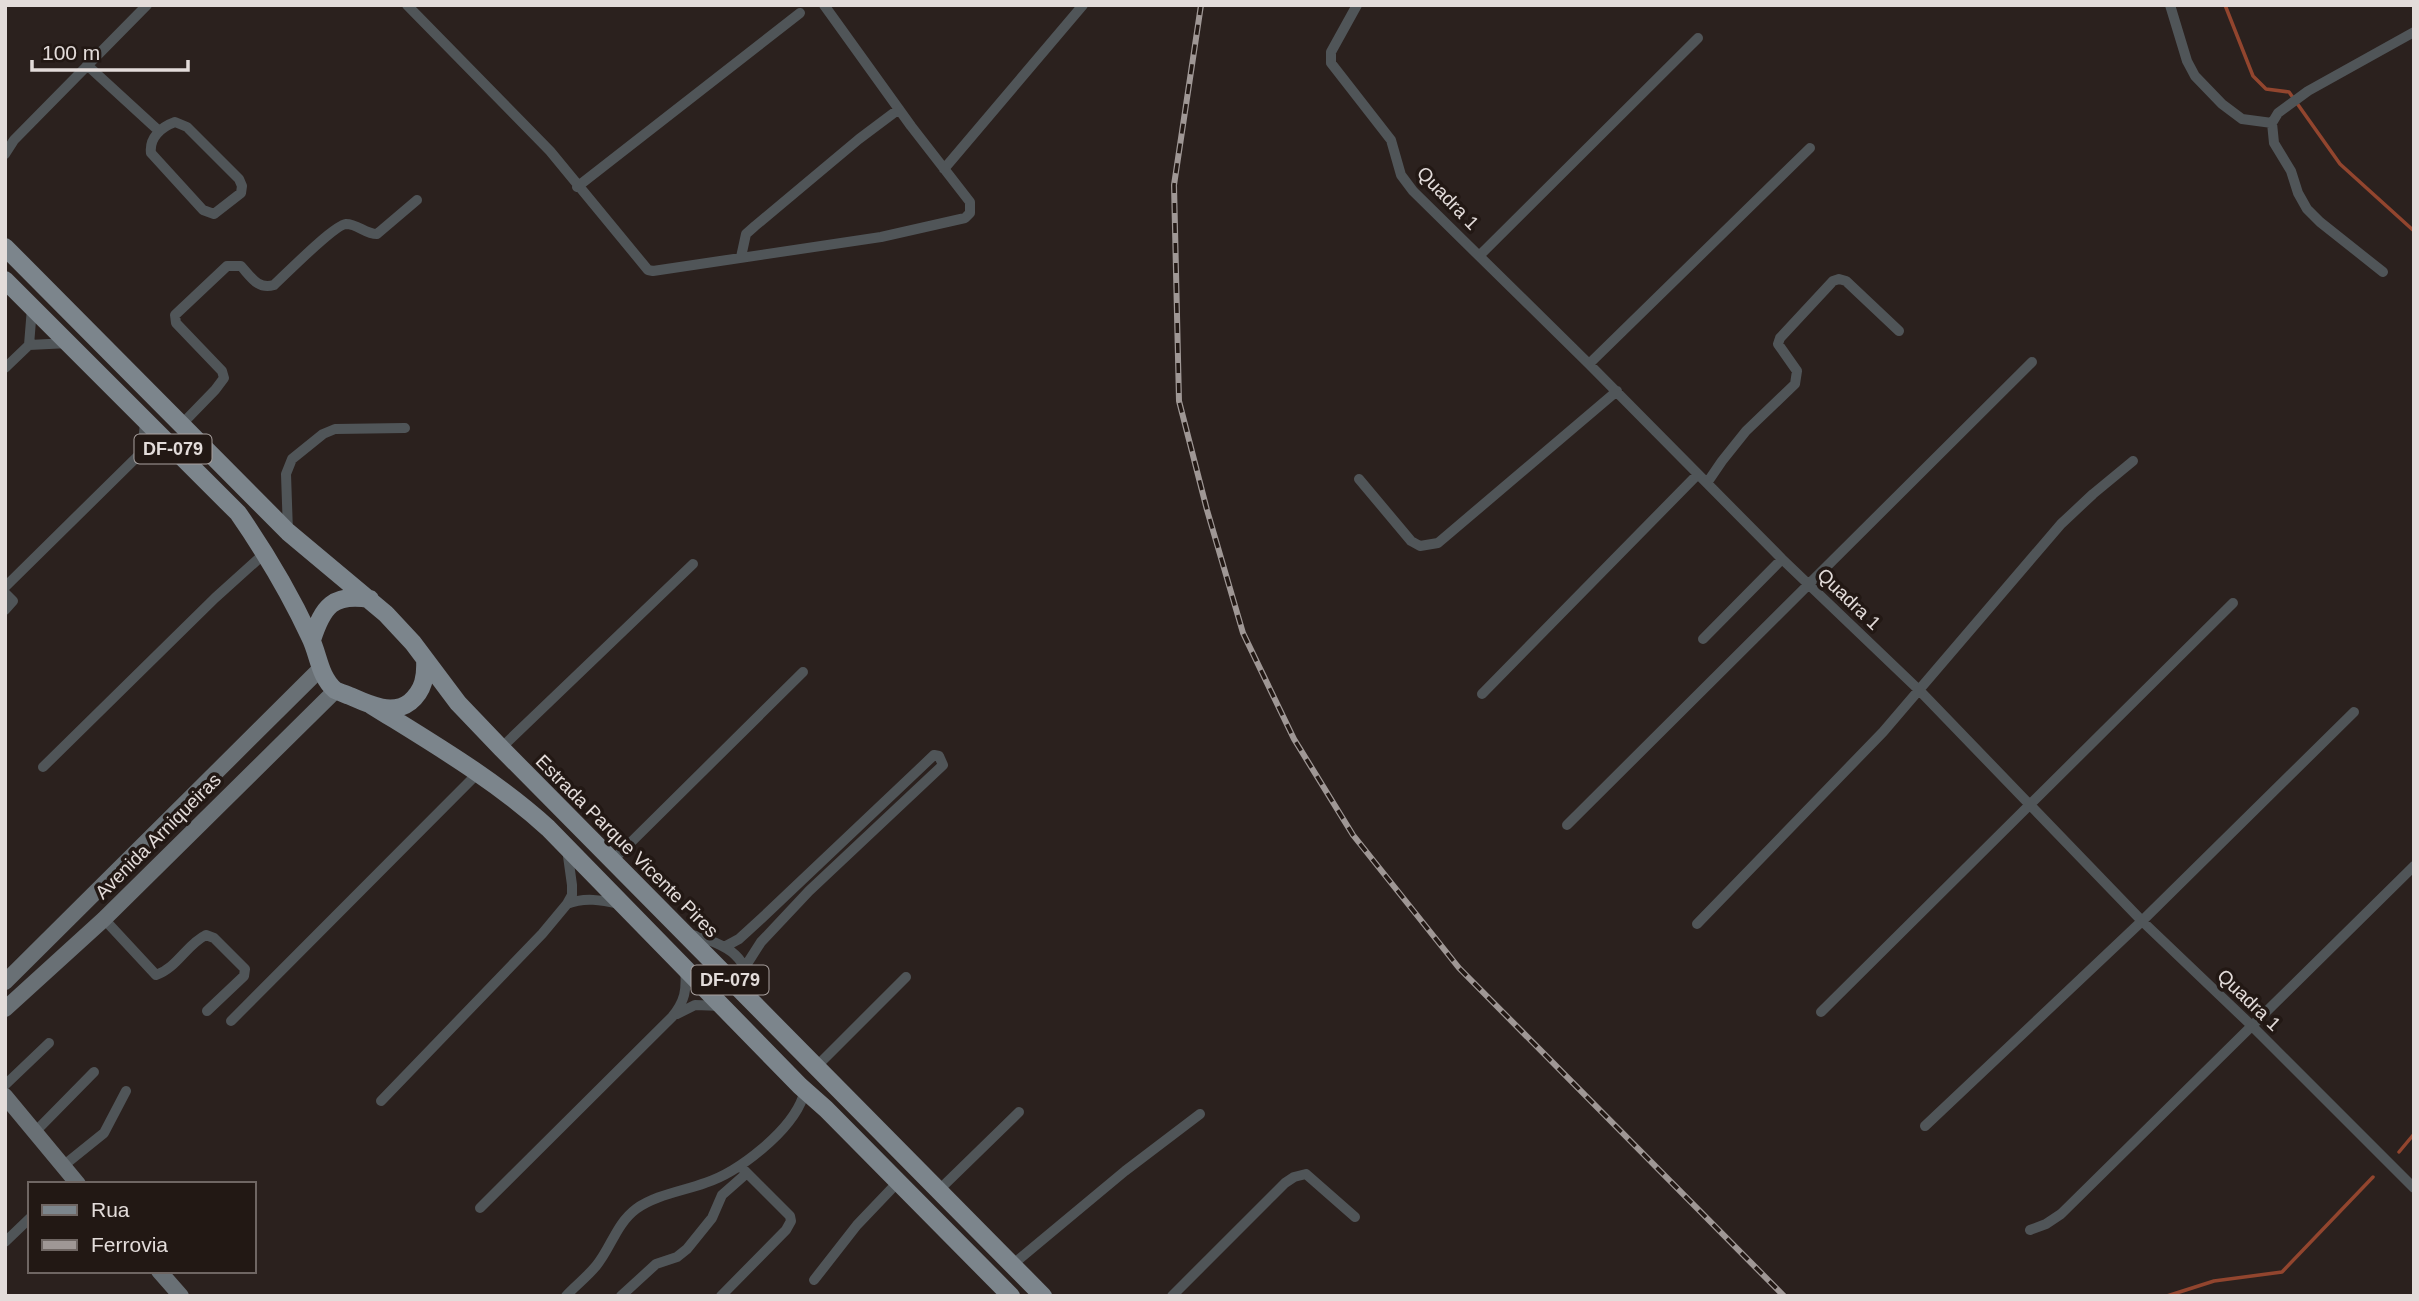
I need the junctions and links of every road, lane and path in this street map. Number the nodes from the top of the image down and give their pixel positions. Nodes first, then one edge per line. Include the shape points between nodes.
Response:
1 (147, 5) edge
2 (407, 5) edge
3 (824, 5) edge
4 (1083, 5) edge
5 (1357, 5) edge
6 (2170, 5) edge
7 (800, 13) dead end
8 (2414, 32) edge
9 (1698, 38) dead end
10 (87, 65) junction
11 (899, 110) junction
12 (2275, 118) junction
13 (159, 131) junction
14 (10, 142) edge
15 (1810, 148) dead end
16 (5, 153) edge
17 (944, 169) junction
18 (577, 187) junction
19 (417, 200) dead end
20 (5, 247) edge
21 (1480, 255) junction
22 (741, 257) junction
23 (2383, 272) dead end
24 (5, 280) edge
25 (32, 308) junction
26 (1899, 331) dead end
27 (70, 343) junction
28 (29, 345) junction
29 (2032, 362) dead end
30 (1589, 363) junction
31 (5, 368) edge
32 (1617, 391) junction
33 (145, 422) junction
34 (182, 424) junction
35 (405, 428) dead end
36 (170, 445) junction
37 (142, 452) junction
38 (2133, 461) dead end
39 (1698, 474) junction
40 (1359, 479) dead end
41 (1707, 483) junction
42 (288, 532) junction
43 (265, 553) junction
44 (1782, 559) junction
45 (693, 564) dead end
46 (1809, 585) junction
47 (5, 587) edge
48 (5, 593) edge
49 (370, 599) junction
50 (2233, 603) dead end
51 (5, 610) edge
52 (1703, 639) dead end
53 (312, 640) junction
54 (425, 659) junction
55 (320, 669) junction
56 (803, 672) dead end
57 (336, 690) junction
58 (1920, 691) junction
59 (1482, 694) dead end
60 (371, 705) junction
61 (2354, 712) dead end
62 (501, 748) junction
63 (43, 766) dead end
64 (479, 772) junction
65 (2031, 806) junction
66 (1567, 825) dead end
67 (860, 833) junction
68 (567, 849) junction
69 (612, 861) junction
70 (2414, 866) edge
71 (805, 887) junction
72 (567, 904) junction
73 (621, 905) junction
74 (762, 918) junction
75 (104, 919) junction
76 (2142, 921) junction
77 (1697, 924) dead end
78 (774, 929) junction
79 (682, 932) junction
80 (726, 946) junction
81 (745, 967) junction
82 (685, 969) junction
83 (906, 977) dead end
84 (5, 982) edge
85 (754, 1004) junction
86 (722, 1006) junction
87 (5, 1009) edge
88 (207, 1011) dead end
89 (1821, 1012) dead end
90 (672, 1017) junction
91 (231, 1021) dead end
92 (2251, 1024) junction
93 (49, 1043) dead end
94 (817, 1066) junction
95 (94, 1072) dead end
96 (5, 1085) edge
97 (800, 1086) junction
98 (125, 1091) dead end
99 (7, 1101) edge
100 (381, 1101) dead end
101 (826, 1109) junction
102 (1019, 1112) dead end
103 (793, 1114) junction
104 (1199, 1114) dead end
105 (1925, 1126) dead end
106 (35, 1132) junction
107 (744, 1170) junction
108 (69, 1177) edge
109 (898, 1182) junction
110 (2414, 1188) edge
111 (939, 1191) junction
112 (914, 1198) junction
113 (480, 1208) dead end
114 (1354, 1217) dead end
115 (933, 1218) junction
116 (28, 1220) edge
117 (2030, 1230) dead end
118 (5, 1242) edge
119 (1012, 1265) junction
120 (161, 1273) edge
121 (814, 1280) dead end
122 (625, 1294) edge
123 (181, 1296) edge
124 (566, 1296) edge
125 (721, 1296) edge
126 (1011, 1296) edge
127 (1042, 1296) edge
128 (1172, 1296) edge

1 - 10 street
2 - 18 street via 545,146
3 - 11 street
4 - 17 street
5 - 21 street, Quadra 1 via 1331,52 1331,63 1391,140 1405,182
6 - 12 street via 2195,76 2242,119
7 - 18 street
8 - 12 street via 2300,96
9 - 21 street
10 - 13 street
10 - 14 street
11 - 17 street
11 - 22 street via 746,234
12 - 23 street via 2274,142 2308,209
13 - 13 street via 175,122 187,127 239,179 241,193 214,214 203,210 151,153
14 - 16 street
15 - 30 street
17 - 22 street via 970,202 965,218 881,237
18 - 22 street via 648,270
19 - 34 street via 377,234 355,225 340,225 274,285 263,287 241,266 227,266 175,315 176,323 224,378
20 - 34 main road, DF-079
21 - 30 street, Quadra 1
24 - 25 main road, DF-079
25 - 27 main road, DF-079
25 - 28 street
26 - 41 street via 1846,281 1833,281 1777,344 1797,372 1797,381 1746,432
27 - 28 street
27 - 33 main road, DF-079
28 - 31 street
29 - 46 street
30 - 32 street, Quadra 1
32 - 39 street, Quadra 1
32 - 40 street via 1438,543 1420,546 1411,541
33 - 36 main road, DF-079
33 - 37 street
34 - 42 main road, DF-079
35 - 42 street via 335,429 292,459 286,474
36 - 37 street
36 - 43 main road, DF-079 via 237,513
37 - 47 street
38 - 58 street via 2061,524
39 - 41 street, Quadra 1
39 - 59 street
41 - 44 street, Quadra 1
42 - 49 main road, DF-079
43 - 53 main road, DF-079
43 - 63 street
44 - 46 street, Quadra 1
44 - 52 street
45 - 62 street
46 - 58 street, Quadra 1
46 - 66 street
48 - 51 street via 13,601
49 - 53 main road via 338,599 321,615
49 - 54 main road, DF-079
50 - 65 street
53 - 55 main road, DF-079
54 - 60 main road, DF-079 via 422,687 405,706
54 - 62 main road, Estrada Parque Vicente Pires / DF-079
55 - 57 main road, DF-079
55 - 84 street, Avenida Arniqueiras
56 - 69 street
57 - 60 main road, DF-079
57 - 75 street, Avenida Arniqueiras
58 - 65 street, Quadra 1
58 - 77 street
60 - 64 main road, DF-079
61 - 76 street
62 - 69 main road, Estrada Parque Vicente Pires / DF-079
64 - 68 main road, DF-079 via 523,805
64 - 91 street
65 - 76 street, Quadra 1
65 - 89 street
67 - 67 street via 943,765 939,756 934,755
67 - 71 street
68 - 72 street via 572,884
68 - 73 main road, DF-079
69 - 79 main road, Estrada Parque Vicente Pires / DF-079
70 - 92 street
71 - 74 street
71 - 78 street
72 - 73 street via 586,900
72 - 100 street
73 - 82 main road, DF-079
74 - 78 street
74 - 80 street
75 - 87 street, Avenida Arniqueiras
75 - 88 street via 156,975 165,972 198,939 214,938 245,969
76 - 92 street, Quadra 1
76 - 105 street
78 - 81 street
79 - 80 street
79 - 85 main road, Estrada Parque Vicente Pires / DF-079
80 - 81 street
81 - 85 street
82 - 86 main road, DF-079
82 - 90 street via 684,999
83 - 94 street
85 - 94 main road, Estrada Parque Vicente Pires / DF-079
86 - 90 street via 695,1005
86 - 97 main road, DF-079
90 - 113 street
92 - 110 street, Quadra 1
92 - 117 street via 2061,1214
93 - 96 street
94 - 111 main road, Estrada Parque Vicente Pires / DF-079
95 - 106 street
97 - 101 main road, DF-079
97 - 103 street via 803,1097
98 - 108 street via 104,1133
99 - 106 street
101 - 103 street via 808,1108
101 - 109 main road, DF-079
102 - 111 street
103 - 107 street
104 - 119 street
106 - 108 street
107 - 122 street via 687,1249 656,1264
107 - 124 street via 635,1210 615,1232 596,1266
107 - 125 street via 791,1221
109 - 112 main road, DF-079
109 - 121 street
111 - 112 main road
111 - 115 main road via 940,1208
111 - 119 main road, Estrada Parque Vicente Pires / DF-079
112 - 115 main road, DF-079
114 - 128 street via 1306,1174 1294,1177
115 - 126 main road, DF-079
116 - 118 street
119 - 127 main road, Estrada Parque Vicente Pires / DF-079
120 - 123 street

